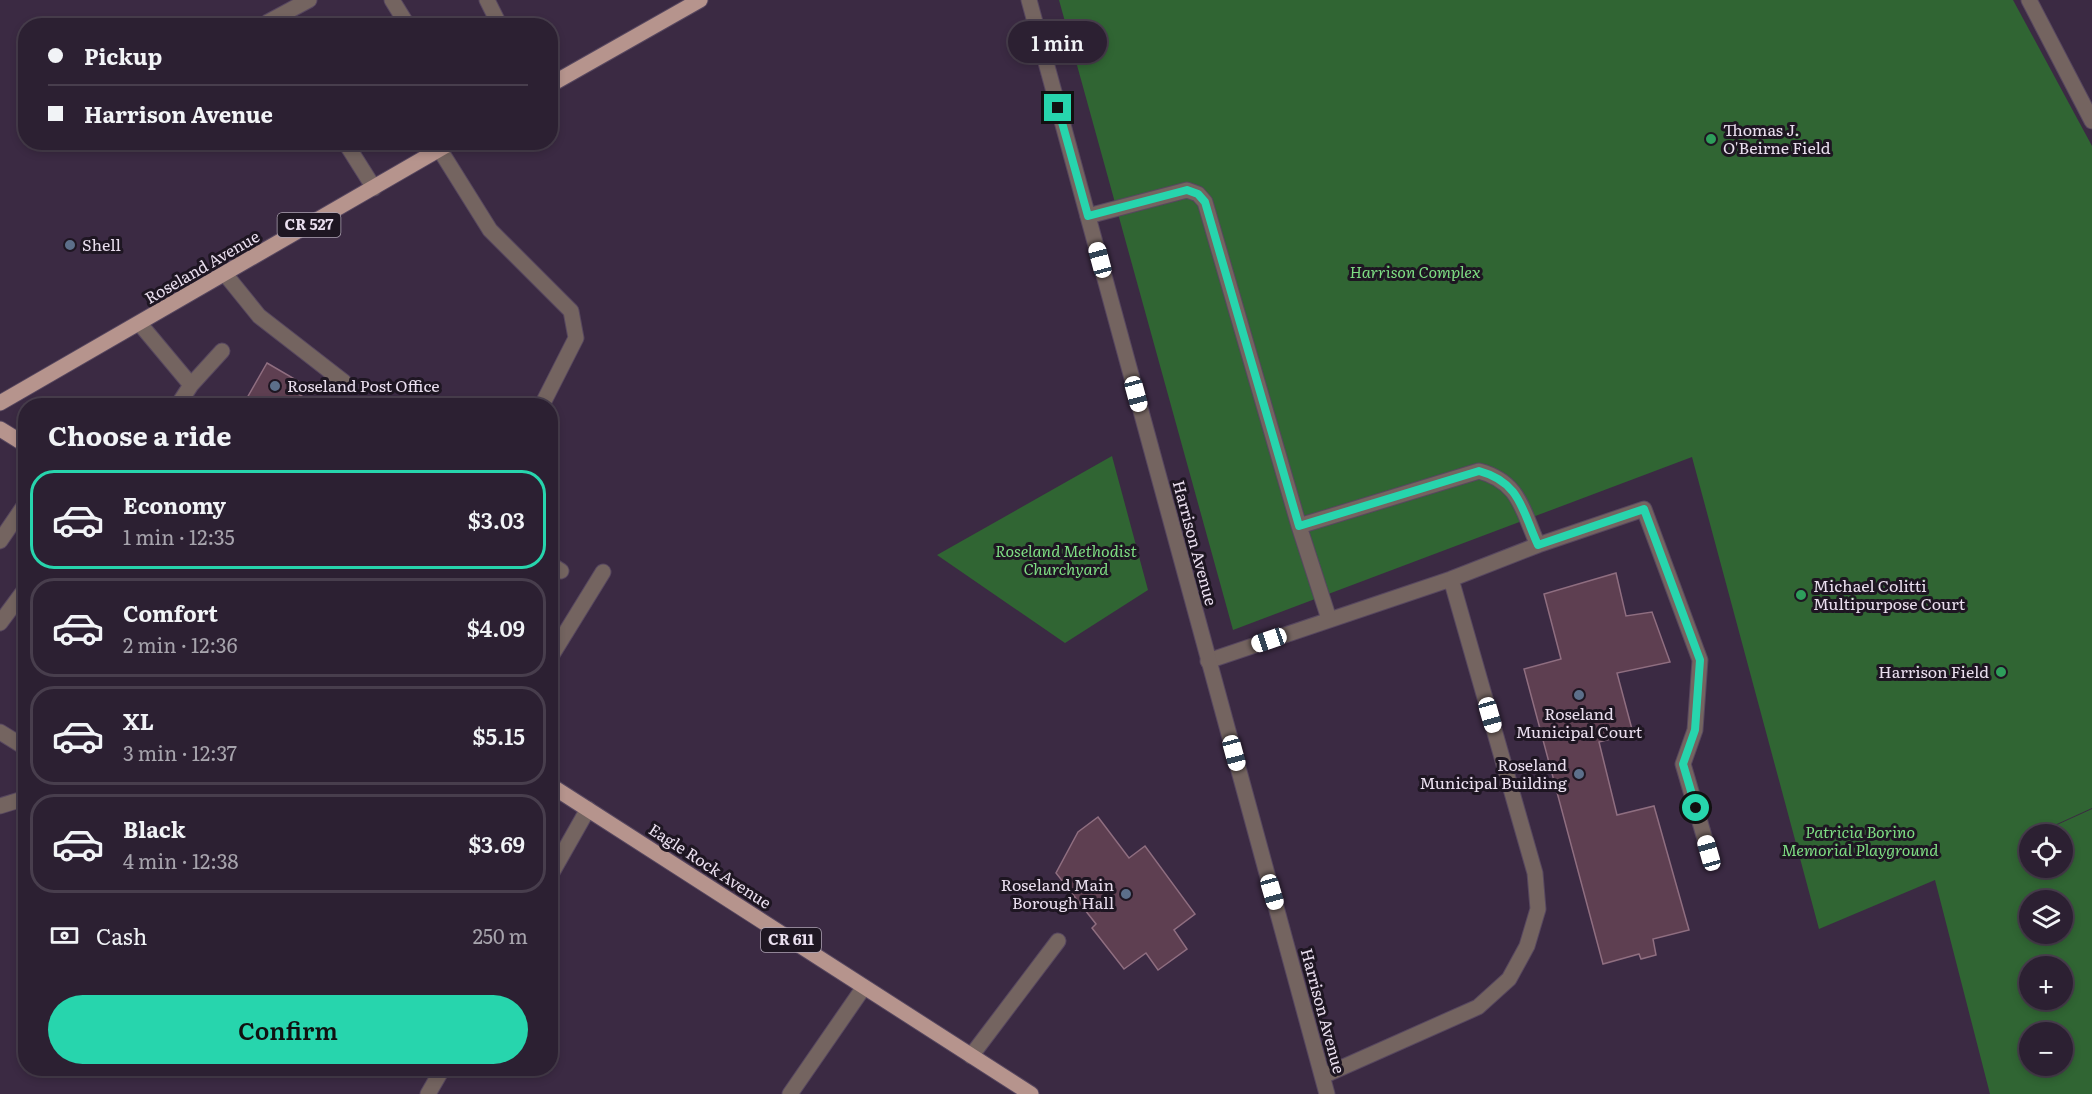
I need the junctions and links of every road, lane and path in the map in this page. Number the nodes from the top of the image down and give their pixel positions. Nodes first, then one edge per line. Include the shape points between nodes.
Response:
1 (309, 0) edge
2 (392, 0) edge
3 (487, 0) edge
4 (700, 0) edge
5 (1029, 0) edge
6 (2029, 0) edge
7 (275, 18) edge
8 (403, 18) edge
9 (496, 18) edge
10 (558, 80) edge
11 (2092, 121) edge
12 (350, 150) edge
13 (439, 150) edge
14 (448, 150) edge
15 (374, 188) junction
16 (1088, 216) junction
17 (225, 274) junction
18 (140, 324) junction
19 (222, 351) dead end
20 (344, 382) dead end
21 (191, 385) junction
22 (183, 398) edge
23 (546, 398) edge
24 (0, 403) edge
25 (0, 429) edge
26 (18, 440) edge
27 (18, 515) edge
28 (1299, 526) junction
29 (0, 542) edge
30 (1538, 545) junction
31 (603, 572) dead end
32 (1451, 579) junction
33 (18, 599) edge
34 (1329, 619) junction
35 (0, 623) edge
36 (558, 645) edge
37 (1208, 661) junction
38 (0, 732) edge
39 (18, 743) edge
40 (558, 790) edge
41 (18, 800) edge
42 (0, 806) edge
43 (588, 809) junction
44 (1709, 853) dead end
45 (558, 862) edge
46 (1058, 941) dead end
47 (864, 987) junction
48 (971, 1056) junction
49 (437, 1076) edge
50 (1323, 1076) junction
51 (428, 1094) edge
52 (790, 1094) edge
53 (1031, 1094) edge
54 (1327, 1094) edge

1 - 7 street
2 - 8 street
3 - 9 street
4 - 10 main road
5 - 16 street, Harrison Avenue
6 - 11 street
12 - 15 street
13 - 15 main road, Roseland Avenue / CR 527
14 - 23 street via 490,230 571,311 576,338
15 - 17 main road, Roseland Avenue / CR 527
16 - 28 street via 1187,190 1205,202
16 - 37 street, Harrison Avenue
17 - 18 main road, Roseland Avenue / CR 527
17 - 20 street via 259,316
18 - 21 street
18 - 24 main road, Roseland Avenue / CR 527
19 - 21 street
21 - 22 street
25 - 26 main road
27 - 29 street
28 - 30 street via 1479,471 1497,476 1511,487
28 - 34 street
30 - 32 street
30 - 44 street via 1644,509 1700,660 1695,730 1683,764
31 - 36 street
32 - 34 street
32 - 50 street via 1535,873 1538,909 1527,946 1509,980 1478,1007
33 - 35 street
34 - 37 street
37 - 50 street, Harrison Avenue
38 - 39 street
40 - 43 main road, Eagle Rock Avenue / CR 611
41 - 42 street
43 - 45 street
43 - 47 main road, Eagle Rock Avenue / CR 611
46 - 48 street
47 - 48 main road, Eagle Rock Avenue / CR 611
47 - 52 street
48 - 53 main road, Eagle Rock Avenue / CR 611
49 - 51 street
50 - 54 street, Harrison Avenue

